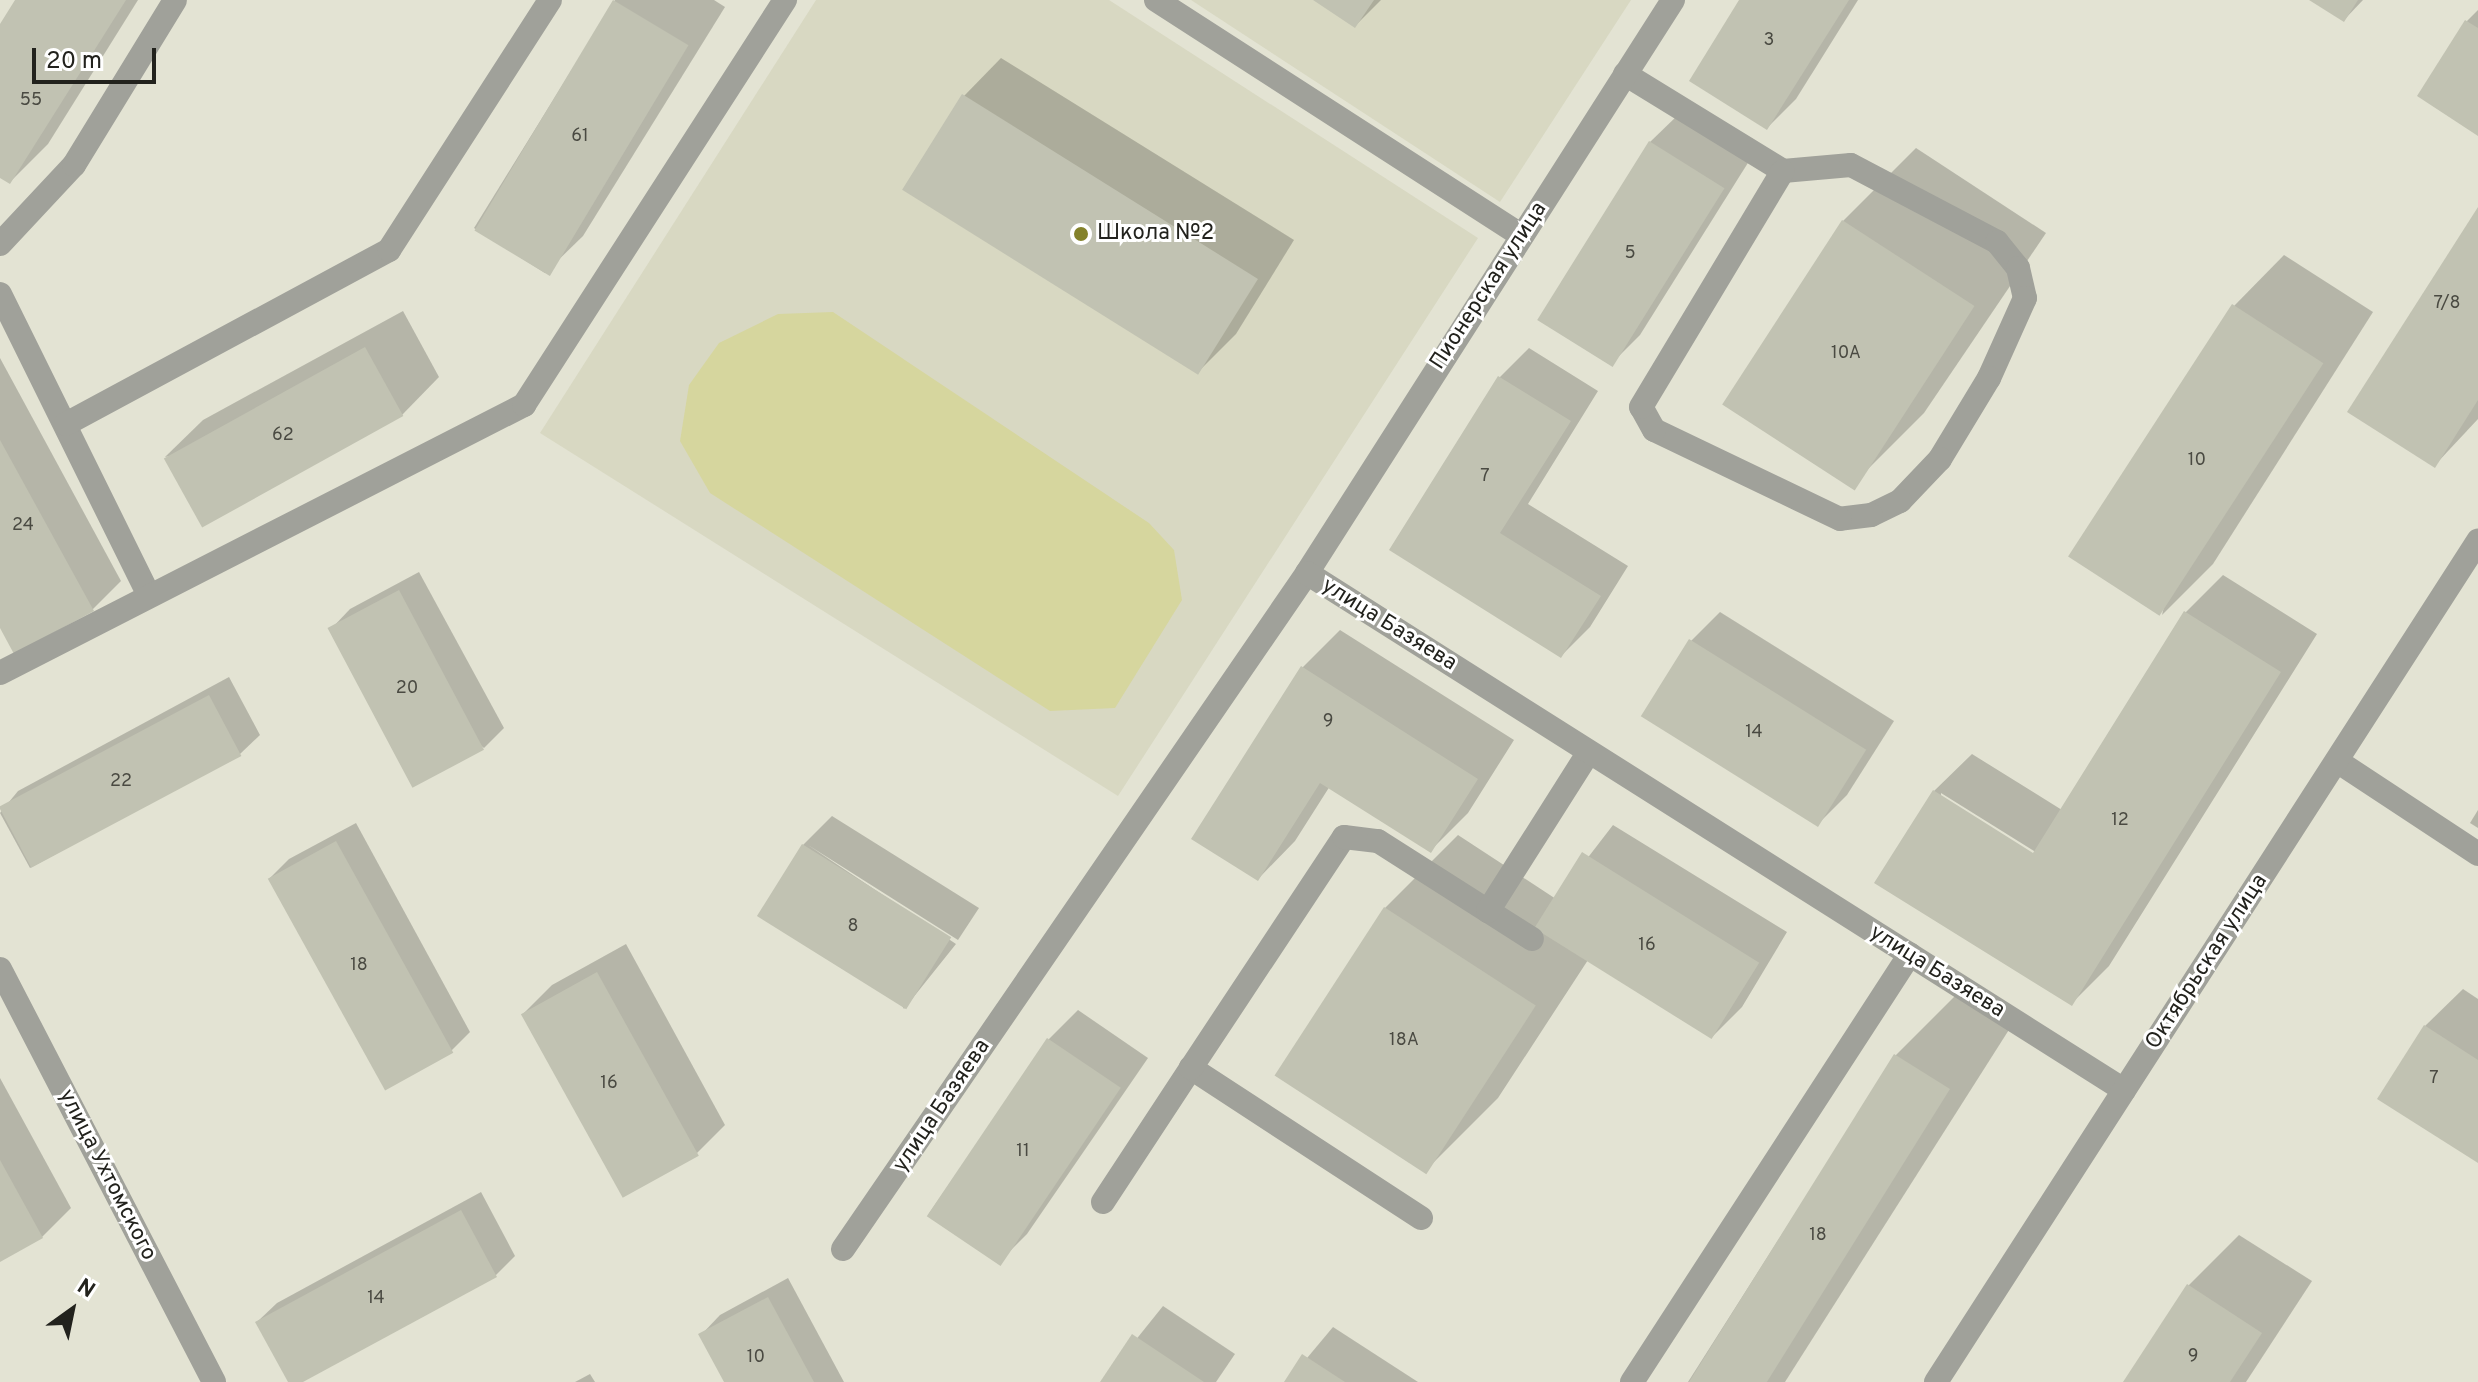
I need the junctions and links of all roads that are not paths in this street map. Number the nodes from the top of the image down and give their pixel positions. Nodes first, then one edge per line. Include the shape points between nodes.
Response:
1 (175, 0) edge
2 (550, 0) edge
3 (785, 0) edge
4 (1156, 0) edge
5 (1673, 0) edge
6 (1625, 74) junction
7 (1783, 171) junction
8 (1521, 235) junction
9 (0, 244) edge
10 (0, 294) edge
11 (66, 424) junction
12 (2478, 541) edge
13 (1307, 573) junction
14 (149, 595) junction
15 (0, 673) edge
16 (1589, 752) junction
17 (2337, 761) junction
18 (2478, 854) edge
19 (1488, 911) junction
20 (1532, 939) dead end
21 (1910, 954) junction
22 (0, 969) edge
23 (1191, 1068) junction
24 (2124, 1090) junction
25 (1103, 1202) dead end
26 (1421, 1218) dead end
27 (843, 1249) dead end
28 (214, 1382) edge
29 (1632, 1382) edge
30 (1936, 1382) edge

1 - 9 street via 74,165
2 - 11 street via 389,250
3 - 14 street via 524,405
4 - 8 street
5 - 6 street, Пионерская улица
6 - 7 street
6 - 8 street, Пионерская улица
7 - 7 street via 1851,165 1997,242 2018,268 2025,298 1989,378 1940,459 1900,501 1871,515 1840,519 1654,430 1641,407
8 - 13 street, Пионерская улица
10 - 11 street
11 - 14 street
12 - 17 street, Октябрьская улица
13 - 16 street, улица Базяева
13 - 27 street, улица Базяева
14 - 15 street
16 - 19 street
16 - 21 street, улица Базяева
17 - 18 street
17 - 24 street, Октябрьская улица
19 - 20 street
19 - 23 street via 1378,841 1344,837
21 - 24 street, улица Базяева
21 - 29 street
22 - 28 street, улица Ухтомского
23 - 25 street
23 - 26 street
24 - 30 street, Октябрьская улица

